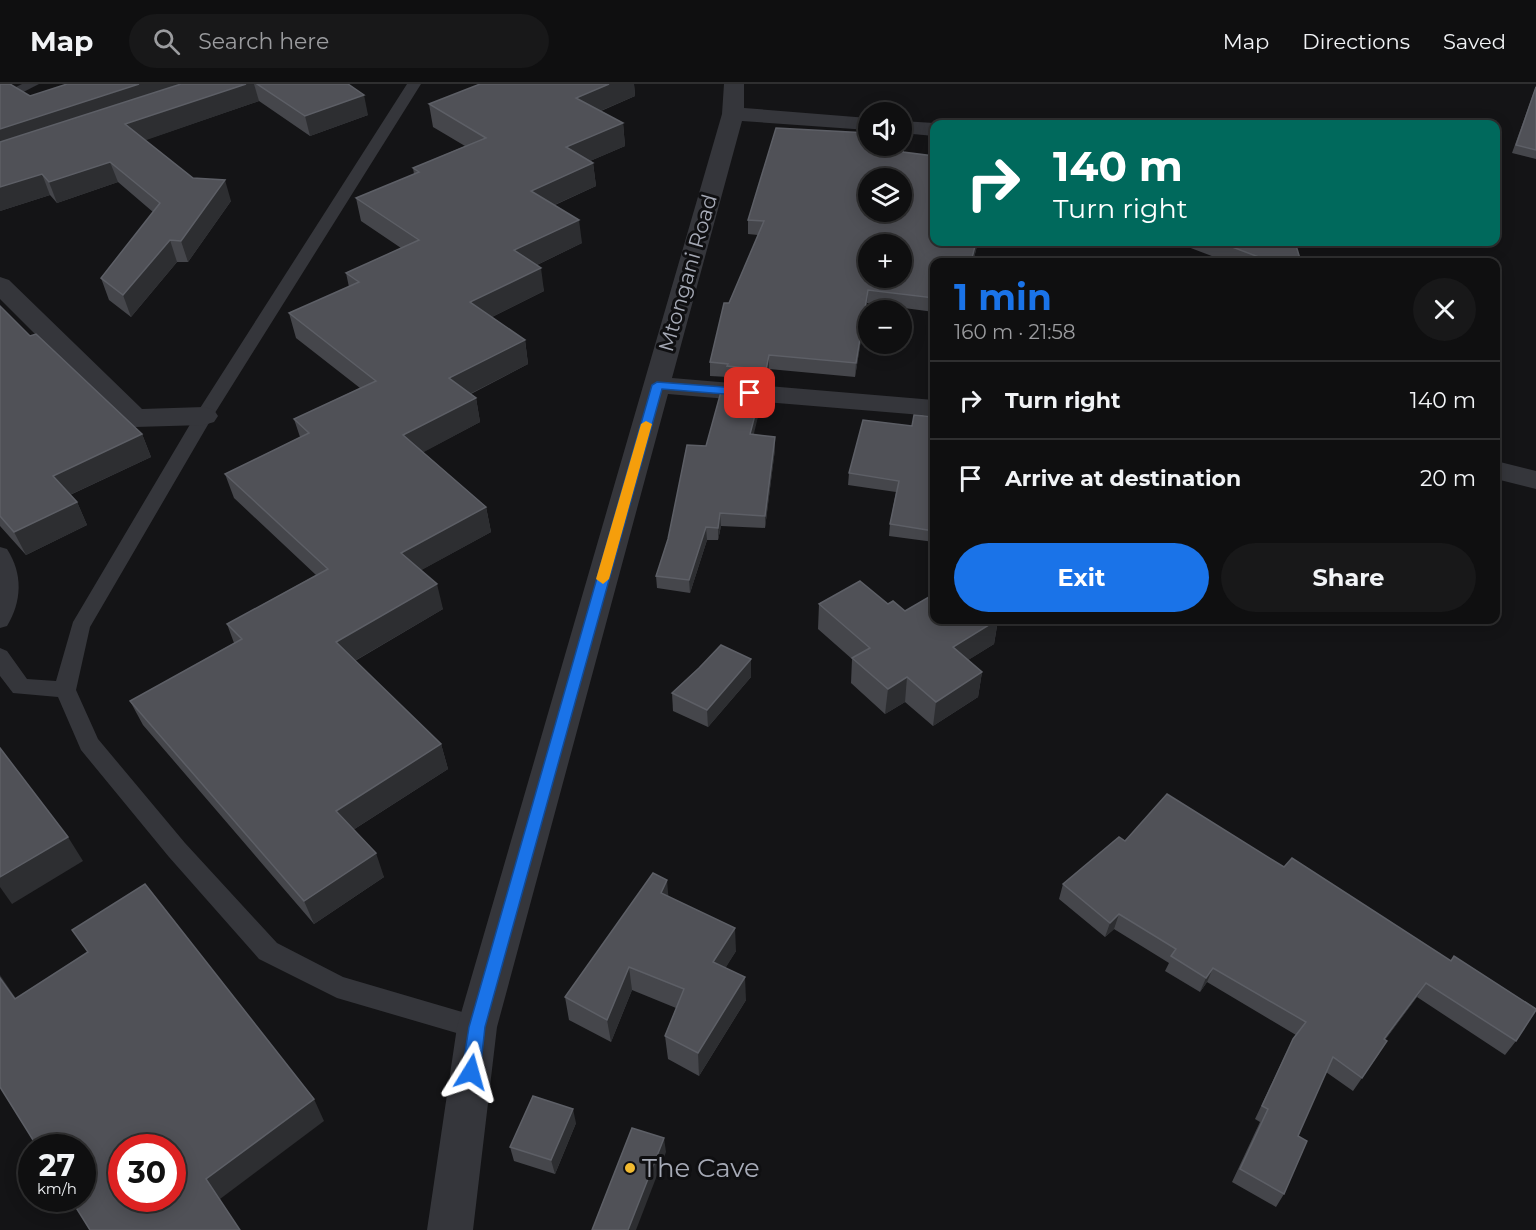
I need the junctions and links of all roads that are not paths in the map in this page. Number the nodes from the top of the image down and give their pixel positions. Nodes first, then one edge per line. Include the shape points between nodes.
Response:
1 (32, 84) edge
2 (414, 84) edge
3 (734, 99) edge
4 (0, 100) edge
5 (858, 122) edge
6 (912, 128) edge
7 (930, 130) edge
8 (0, 285) edge
9 (657, 385) junction
10 (930, 408) edge
11 (204, 416) junction
12 (1500, 471) edge
13 (1536, 480) edge
14 (0, 555) edge
15 (0, 621) edge
16 (0, 656) edge
17 (65, 690) junction
18 (477, 1027) junction
19 (450, 1230) edge

1 - 4 lane
2 - 11 lane
3 - 5 street
3 - 9 street, Mtongani Road
6 - 7 street
8 - 11 street via 135,418
9 - 10 street
9 - 18 street, Mtongani Road
11 - 17 lane via 80,627
12 - 13 street
14 - 15 lane via 6,562 10,594
16 - 17 lane via 21,687
17 - 18 lane via 89,744 268,951 337,987
18 - 19 street, Mtongani Road

